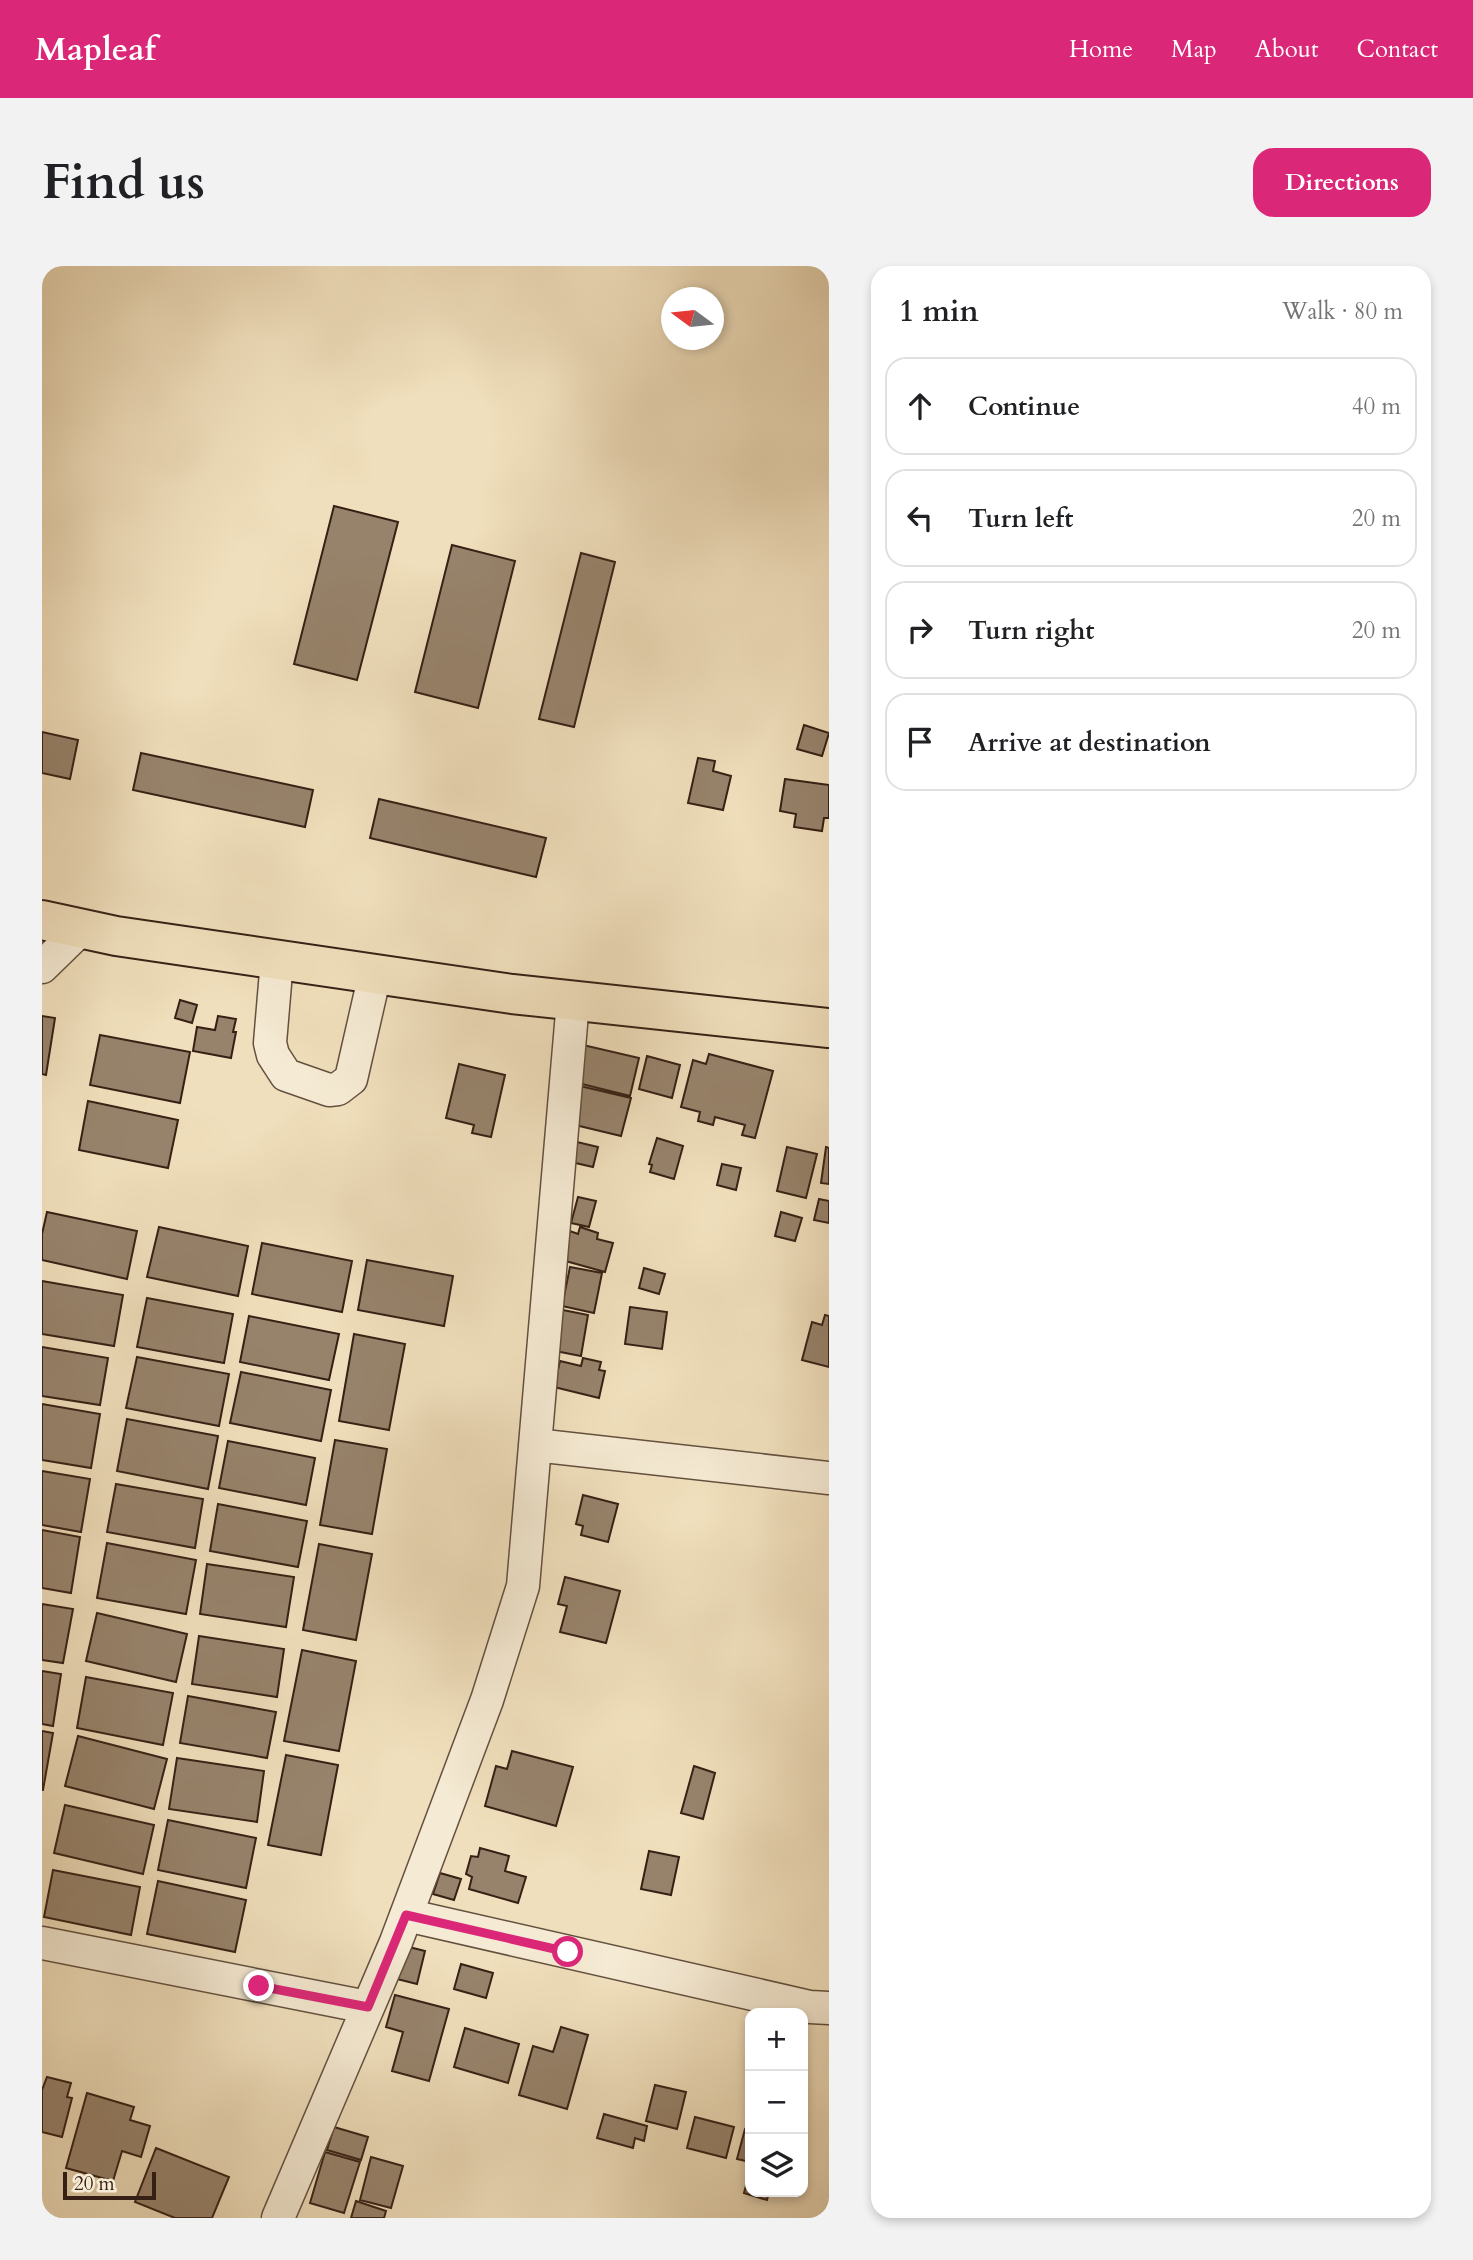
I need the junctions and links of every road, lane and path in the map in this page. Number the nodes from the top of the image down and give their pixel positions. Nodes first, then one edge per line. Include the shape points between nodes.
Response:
1 (42, 920) edge
2 (81, 929) junction
3 (277, 960) junction
4 (42, 967) edge
5 (375, 974) junction
6 (573, 1001) junction
7 (829, 1028) edge
8 (534, 1445) junction
9 (829, 1478) edge
10 (406, 1915) junction
11 (42, 1943) edge
12 (368, 2007) junction
13 (829, 2008) edge
14 (278, 2218) edge

1 - 2 highway
2 - 3 highway
2 - 4 street
3 - 5 highway
3 - 5 street via 270,1043 273,1055 286,1075 329,1090 351,1079
5 - 6 highway
6 - 7 highway
6 - 8 street
8 - 9 street
8 - 10 street via 523,1586 487,1700
10 - 12 street
10 - 13 street
11 - 12 street
12 - 14 street

